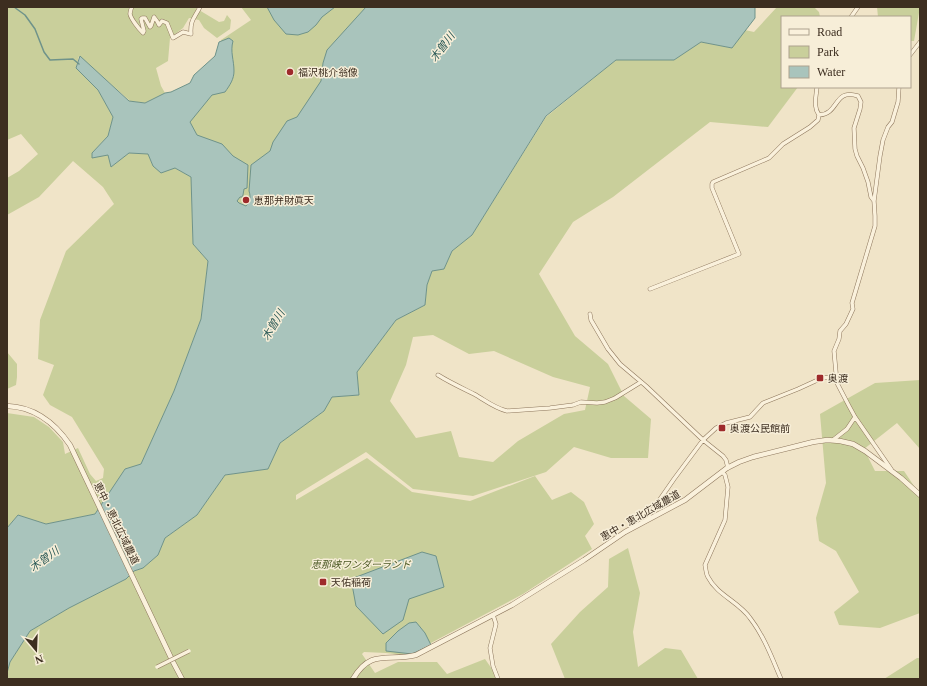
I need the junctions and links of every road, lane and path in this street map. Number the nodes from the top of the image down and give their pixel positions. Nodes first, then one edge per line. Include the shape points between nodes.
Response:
1 (132, 7) edge
2 (200, 7) edge
3 (858, 7) edge
4 (852, 16) edge
5 (920, 42) edge
6 (911, 54) edge
7 (817, 88) edge
8 (899, 88) edge
9 (819, 115) junction
10 (874, 201) junction
11 (650, 289) dead end
12 (590, 314) dead end
13 (438, 375) dead end
14 (836, 377) junction
15 (641, 382) junction
16 (7, 406) edge
17 (855, 417) junction
18 (703, 440) junction
19 (833, 440) junction
20 (728, 468) junction
21 (722, 472) junction
22 (893, 472) junction
23 (920, 495) edge
24 (649, 519) junction
25 (492, 615) junction
26 (189, 651) dead end
27 (157, 667) dead end
28 (182, 679) edge
29 (353, 679) edge
30 (498, 679) edge
31 (781, 679) edge

1 - 2 street via 130,14 143,33 141,19 145,18 150,27 154,17 159,25 162,21 167,23 173,38 183,32 192,34 191,22
3 - 4 street
5 - 6 street
7 - 9 street via 815,106
8 - 10 street via 892,122 883,140
9 - 10 street via 832,110 843,96 858,96 861,102 854,128 855,150
9 - 11 street via 818,120 810,127 783,144 769,158 713,182 712,188 739,254
10 - 14 street via 875,226 852,303 854,309 840,331 834,351
12 - 15 street via 608,348 620,364
13 - 15 street via 491,405 507,411 550,408 581,402 605,402
14 - 17 street
14 - 18 street via 822,378 763,403 750,417 716,428
15 - 18 street
16 - 28 street, 恵中・恵北広域農道 via 24,407 43,416 56,427 70,445
17 - 19 street via 847,430
17 - 22 street
18 - 20 street via 723,456
18 - 24 street via 649,515
19 - 20 street, 恵中・恵北広域農道 via 753,457
19 - 22 street, 恵中・恵北広域農道 via 862,449
20 - 21 street, 恵中・恵北広域農道
21 - 24 street, 恵中・恵北広域農道 via 685,500
21 - 31 street via 728,487 725,520 705,565 708,577 720,592 750,617 765,642
22 - 23 street, 恵中・恵北広域農道
24 - 25 street, 恵中・恵北広域農道 via 528,596
25 - 29 street, 恵中・恵北広域農道 via 416,655 370,660
25 - 30 street via 496,624 490,648
26 - 27 street, bridge

